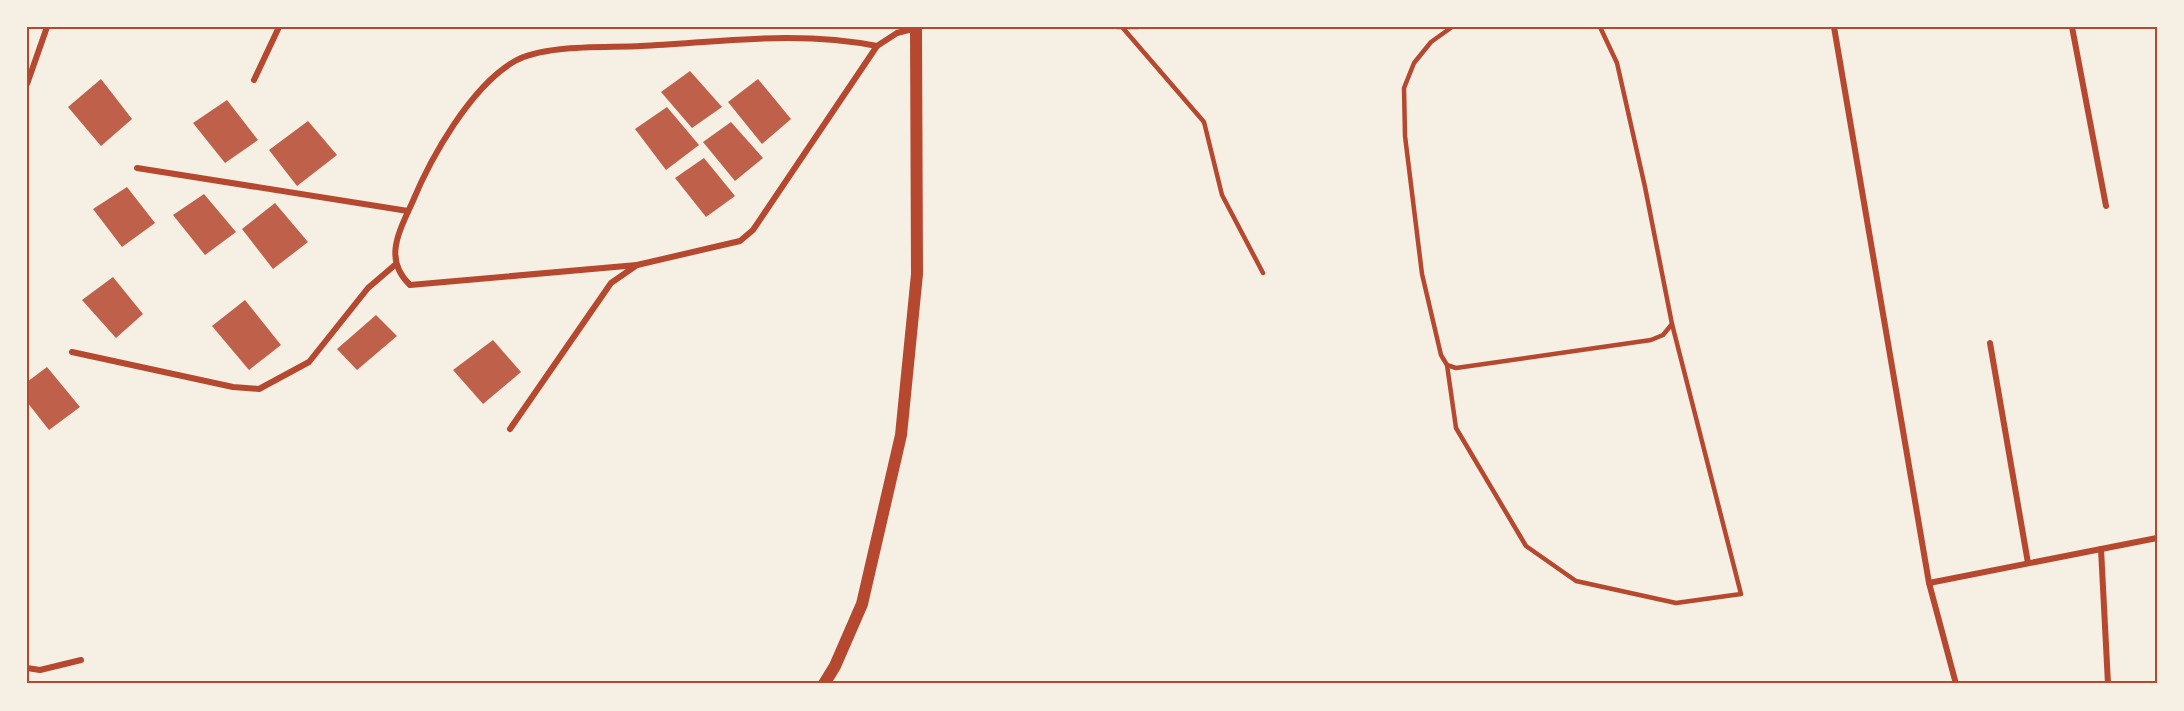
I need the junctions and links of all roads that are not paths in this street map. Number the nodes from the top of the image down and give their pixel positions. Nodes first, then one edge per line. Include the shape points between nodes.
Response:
1 (47, 27) edge
2 (279, 27) edge
3 (916, 27) edge
4 (922, 27) edge
5 (1120, 27) edge
6 (1138, 27) edge
7 (1452, 27) edge
8 (1600, 27) edge
9 (1834, 27) edge
10 (2072, 27) edge
11 (877, 46) junction
12 (254, 80) dead end
13 (27, 84) edge
14 (137, 168) dead end
15 (2106, 206) dead end
16 (408, 211) junction
17 (396, 264) junction
18 (637, 265) junction
19 (1263, 273) dead end
20 (1672, 324) junction
21 (1990, 343) dead end
22 (72, 352) dead end
23 (1447, 365) junction
24 (510, 429) dead end
25 (2157, 538) edge
26 (2101, 549) junction
27 (2028, 563) junction
28 (1929, 583) junction
29 (81, 660) dead end
30 (27, 668) edge
31 (824, 684) edge
32 (1956, 684) edge
33 (2108, 684) edge

1 - 13 street
2 - 12 street
3 - 4 lane
3 - 11 street
3 - 31 main road via 917,274 901,435 862,604
5 - 6 lane
5 - 19 lane via 1204,122 1222,195
7 - 23 lane via 1431,42 1404,88 1405,136 1422,274 1441,355
8 - 20 lane via 1617,63
9 - 28 street
10 - 15 street
11 - 16 street via 840,38 762,37 565,50 517,59 484,87 460,119 425,171
11 - 18 street via 753,230 740,241
14 - 16 street
16 - 17 street via 395,242
17 - 18 street via 399,275 410,285
17 - 22 street via 368,288 309,362 259,389 233,387
18 - 24 street via 611,282 592,306
20 - 23 lane via 1652,340 1456,368
20 - 23 lane via 1741,594 1676,603 1576,581 1527,546 1456,428
21 - 27 street
25 - 26 street
26 - 27 street
26 - 33 street
27 - 28 street
28 - 32 street
29 - 30 street via 40,670

